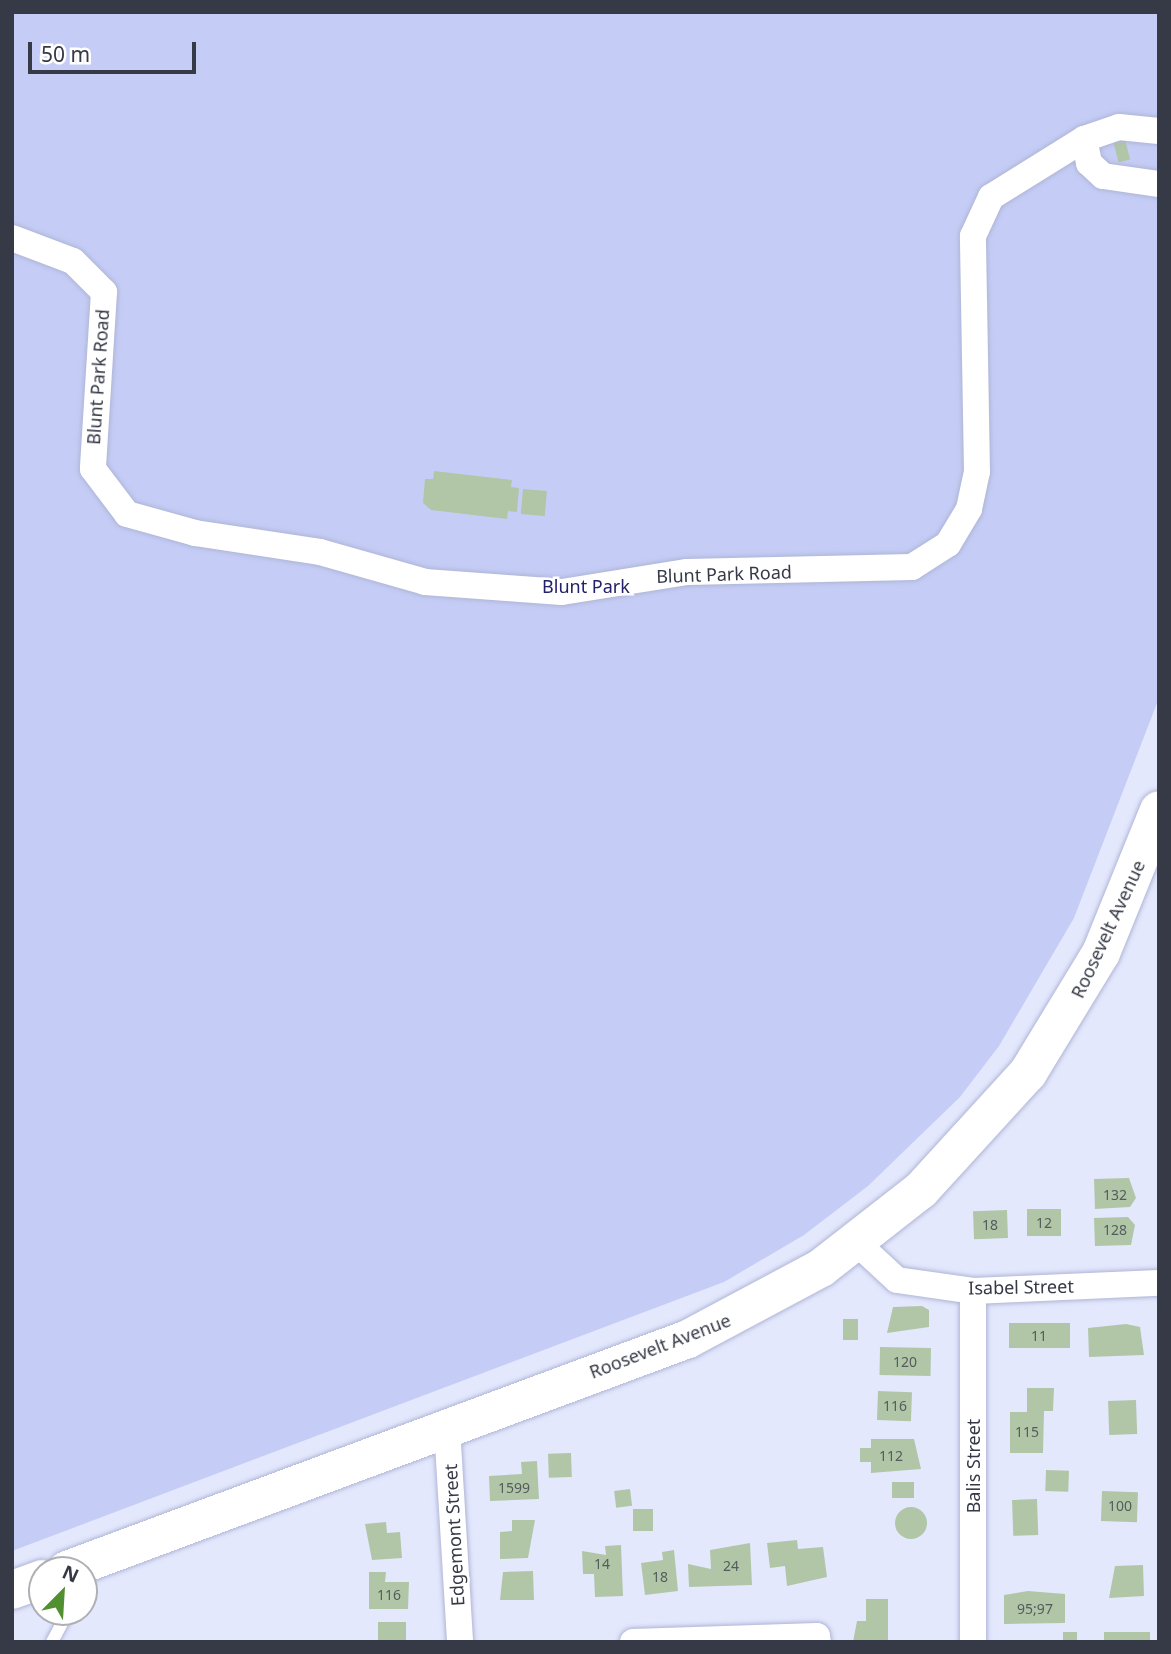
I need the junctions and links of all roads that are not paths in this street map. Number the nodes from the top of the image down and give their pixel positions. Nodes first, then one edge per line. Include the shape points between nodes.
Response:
1 (1159, 131) edge
2 (1084, 139) junction
3 (1159, 184) edge
4 (12, 238) edge
5 (1159, 810) edge
6 (857, 1243) junction
7 (1159, 1283) edge
8 (973, 1291) junction
9 (447, 1428) junction
10 (98, 1559) edge
11 (61, 1626) edge
12 (52, 1642) edge
13 (460, 1642) edge
14 (633, 1642) edge
15 (818, 1642) edge
16 (973, 1642) edge

1 - 2 street, Blunt Park Road via 1119,127
2 - 3 street via 1089,163 1103,176
2 - 4 street, Blunt Park Road via 991,197 974,236 977,472 969,509 948,544 912,567 687,572 562,592 425,582 320,552 195,533 127,514 93,469 104,292 73,261
5 - 6 main road, Roosevelt Avenue via 1101,953 1050,1041 950,1161
6 - 8 street, Isabel Street via 897,1280
6 - 9 main road, Roosevelt Avenue via 721,1324
7 - 8 street, Isabel Street
8 - 16 street, Balis Street
9 - 10 main road, Roosevelt Avenue
9 - 13 street, Edgemont Street
11 - 12 lane
14 - 15 street via 817,1636

